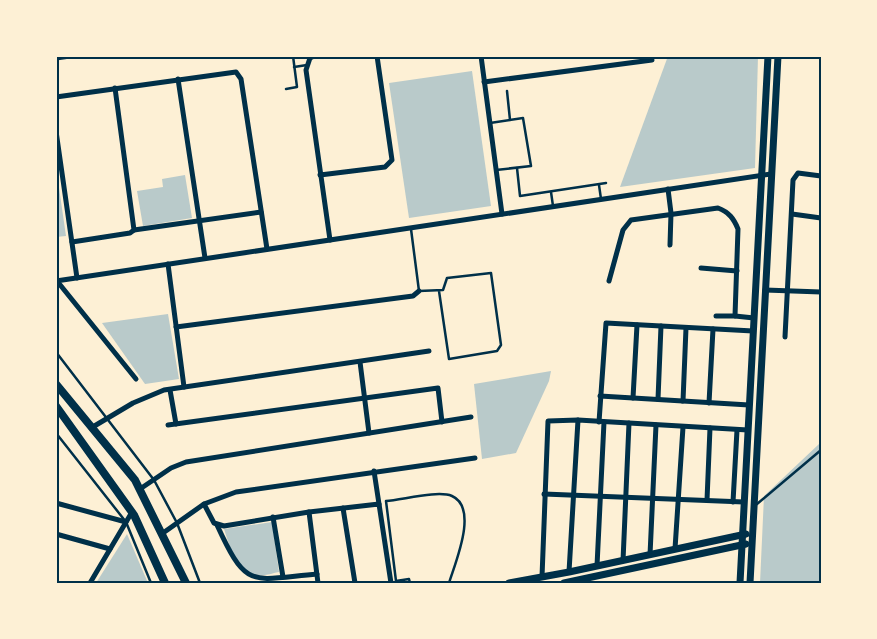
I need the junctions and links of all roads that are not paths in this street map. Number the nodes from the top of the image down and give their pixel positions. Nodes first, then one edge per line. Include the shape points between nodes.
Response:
1 (70, 56) edge
2 (293, 56) edge
3 (314, 56) edge
4 (377, 56) edge
5 (481, 56) edge
6 (768, 56) edge
7 (778, 56) edge
8 (56, 58) edge
9 (652, 60) dead end
10 (307, 65) junction
11 (294, 67) junction
12 (178, 79) junction
13 (484, 82) junction
14 (115, 88) junction
15 (286, 89) dead end
16 (507, 91) dead end
17 (56, 97) edge
18 (510, 120) junction
19 (490, 123) junction
20 (56, 131) edge
21 (517, 168) junction
22 (496, 170) junction
23 (320, 174) junction
24 (771, 174) junction
25 (762, 176) junction
26 (821, 176) edge
27 (606, 183) dead end
28 (599, 184) junction
29 (668, 189) junction
30 (551, 192) junction
31 (601, 199) junction
32 (553, 206) junction
33 (261, 212) junction
34 (671, 213) junction
35 (502, 214) junction
36 (792, 214) junction
37 (821, 218) edge
38 (199, 219) junction
39 (411, 227) junction
40 (134, 230) junction
41 (330, 240) junction
42 (72, 242) junction
43 (670, 245) dead end
44 (266, 249) junction
45 (205, 258) junction
46 (168, 264) junction
47 (701, 268) dead end
48 (737, 271) junction
49 (77, 278) junction
50 (57, 281) edge
51 (609, 281) dead end
52 (439, 290) junction
53 (765, 290) junction
54 (419, 291) junction
55 (788, 291) junction
56 (820, 292) edge
57 (716, 316) dead end
58 (735, 316) junction
59 (754, 318) junction
60 (637, 325) junction
61 (661, 326) junction
62 (176, 327) junction
63 (686, 328) junction
64 (713, 329) junction
65 (753, 331) junction
66 (785, 337) dead end
67 (430, 351) dead end
68 (56, 352) edge
69 (360, 362) junction
70 (136, 379) dead end
71 (56, 384) edge
72 (184, 387) junction
73 (170, 390) junction
74 (600, 396) junction
75 (365, 397) junction
76 (632, 398) junction
77 (658, 400) junction
78 (683, 401) junction
79 (709, 402) junction
80 (749, 405) junction
81 (56, 406) edge
82 (471, 417) dead end
83 (108, 418) junction
84 (578, 420) junction
85 (442, 422) junction
86 (601, 422) junction
87 (629, 423) junction
88 (176, 424) junction
89 (168, 425) dead end
90 (656, 425) junction
91 (684, 426) junction
92 (91, 428) junction
93 (710, 428) junction
94 (737, 430) junction
95 (748, 430) junction
96 (56, 433) edge
97 (369, 433) junction
98 (821, 450) edge
99 (475, 458) dead end
100 (374, 471) junction
101 (154, 480) junction
102 (140, 489) junction
103 (544, 494) junction
104 (573, 495) junction
105 (600, 496) junction
106 (625, 497) junction
107 (652, 498) junction
108 (678, 500) junction
109 (707, 500) junction
110 (733, 502) junction
111 (744, 502) junction
112 (56, 503) edge
113 (204, 504) junction
114 (379, 504) junction
115 (754, 506) junction
116 (343, 508) junction
117 (132, 512) junction
118 (309, 512) junction
119 (273, 517) junction
120 (126, 522) junction
121 (177, 523) junction
122 (217, 525) junction
123 (162, 533) junction
124 (752, 533) junction
125 (56, 534) edge
126 (742, 535) junction
127 (752, 543) junction
128 (742, 545) junction
129 (110, 549) junction
130 (675, 549) junction
131 (650, 555) junction
132 (623, 561) junction
133 (597, 566) junction
134 (584, 569) junction
135 (569, 572) junction
136 (317, 574) junction
137 (282, 577) junction
138 (542, 577) junction
139 (585, 580) edge
140 (90, 583) edge
141 (151, 583) edge
142 (165, 583) edge
143 (186, 583) edge
144 (200, 583) edge
145 (318, 583) edge
146 (355, 583) edge
147 (391, 583) edge
148 (410, 583) edge
149 (449, 583) edge
150 (509, 583) edge
151 (564, 583) edge
152 (740, 583) edge
153 (750, 583) edge

1 - 8 street
2 - 11 lane
3 - 10 street
4 - 23 street via 392,160 385,167
5 - 13 street
6 - 25 street
7 - 24 street
9 - 13 street
10 - 11 lane
10 - 23 street
11 - 15 lane via 297,87
12 - 14 street
12 - 33 street via 233,71 239,74
12 - 38 street
13 - 19 street
14 - 17 street
14 - 40 street
16 - 18 lane
18 - 19 lane
18 - 21 lane via 523,118 531,166
19 - 22 street
20 - 42 street
21 - 22 lane
21 - 30 lane via 520,196
22 - 35 street
23 - 41 street
24 - 25 street
24 - 53 street
25 - 29 street
25 - 59 street
26 - 36 street via 796,175
27 - 28 lane
28 - 30 lane
28 - 31 lane
29 - 31 street
29 - 34 street
30 - 32 lane
31 - 32 street
32 - 35 street
33 - 38 street
33 - 44 street
34 - 43 street
34 - 48 street via 709,207 726,211 738,229
34 - 51 street via 636,218 626,224
35 - 39 street
36 - 37 street
36 - 55 street
38 - 40 street
38 - 45 street
39 - 41 street
39 - 54 lane
40 - 42 street
41 - 44 street
42 - 49 street
44 - 45 street
45 - 46 street
46 - 49 street
46 - 62 street
47 - 48 street
48 - 58 street
49 - 50 street
50 - 70 street
52 - 52 lane via 445,287 447,278 492,273 500,348 449,359
52 - 54 lane
53 - 55 street
53 - 115 street
54 - 62 street via 413,296
55 - 56 street
55 - 66 street
57 - 58 street
58 - 59 street
59 - 65 street
60 - 61 street
60 - 74 street via 605,325
60 - 76 street
61 - 63 street
61 - 77 street
62 - 72 street
63 - 64 street
63 - 78 street
64 - 65 street
64 - 79 street
65 - 80 street
67 - 69 street
68 - 83 lane
69 - 72 street
69 - 75 street
71 - 92 main road
72 - 73 street
73 - 83 street via 133,403
73 - 88 street
74 - 76 street
74 - 86 street
75 - 85 street via 438,388
75 - 88 street
75 - 97 street
76 - 77 street
77 - 78 street
78 - 79 street
79 - 80 street
80 - 95 street
81 - 117 main road
82 - 85 street
83 - 92 street
83 - 101 lane
84 - 86 street
84 - 103 street via 550,420 547,423
84 - 104 street
85 - 97 street
86 - 87 street
86 - 105 street
87 - 90 street
87 - 106 street
88 - 89 street
90 - 91 street
90 - 107 street
91 - 93 street
91 - 108 street
92 - 102 main road
93 - 94 street
93 - 109 street
94 - 95 street
94 - 110 street
95 - 111 street
96 - 120 lane
97 - 101 street via 186,462
98 - 115 lane
99 - 100 street
100 - 113 street via 236,492
100 - 114 street
101 - 102 street
101 - 121 lane
102 - 123 main road
103 - 104 street
103 - 138 street
104 - 105 street
104 - 135 street
105 - 106 street
105 - 133 street
106 - 107 street
106 - 132 street
107 - 108 street
107 - 131 street
108 - 109 street
108 - 130 street
109 - 110 street
110 - 111 street
111 - 126 street
112 - 120 street
113 - 121 street
113 - 122 street
114 - 116 street
114 - 147 street
115 - 124 street
116 - 118 street
116 - 146 street
117 - 120 street
117 - 142 main road
118 - 119 street
118 - 136 street
119 - 122 street
119 - 137 street
120 - 129 street
120 - 141 lane
121 - 123 street
121 - 144 lane
122 - 137 street via 237,566 248,575 261,580
123 - 143 main road
124 - 126 street
124 - 127 street
125 - 129 street
126 - 128 street
126 - 130 street
127 - 128 street
127 - 153 street
128 - 139 street
128 - 152 street
129 - 140 street
130 - 131 street
131 - 132 street
132 - 133 street
133 - 134 street
134 - 135 street
134 - 139 street
135 - 138 street
136 - 137 street
136 - 145 street
138 - 150 street
139 - 151 street
148 - 149 lane via 409,579 396,581 386,501 442,495 459,501 465,521

